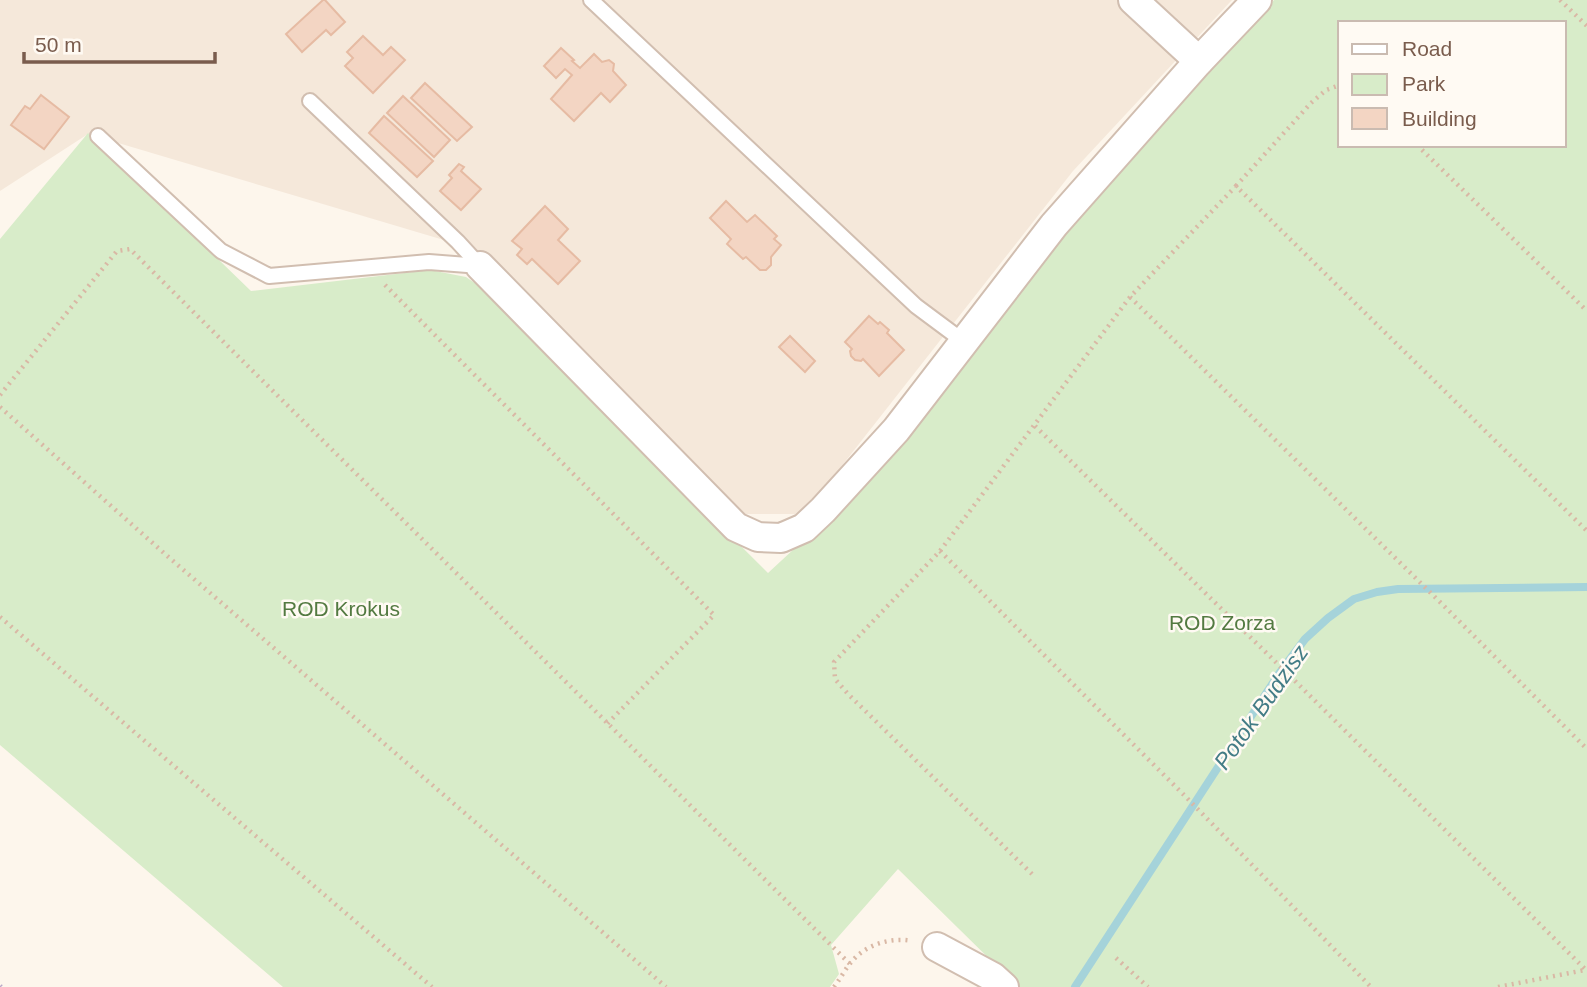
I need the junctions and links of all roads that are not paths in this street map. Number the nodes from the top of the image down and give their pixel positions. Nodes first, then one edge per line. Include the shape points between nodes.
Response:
1 (592, 0) edge
2 (1133, 0) edge
3 (1257, 0) edge
4 (1199, 61) junction
5 (310, 101) dead end
6 (98, 136) dead end
7 (480, 266) junction
8 (963, 341) junction
9 (937, 947) road end
10 (1004, 987) edge

1 - 8 lane via 916,306
2 - 4 street
3 - 4 street
4 - 8 street via 1054,225
5 - 7 lane
6 - 7 lane via 221,251 269,276 429,262
7 - 8 street via 736,527 758,537 781,538 804,528 824,510 896,430
9 - 10 street

